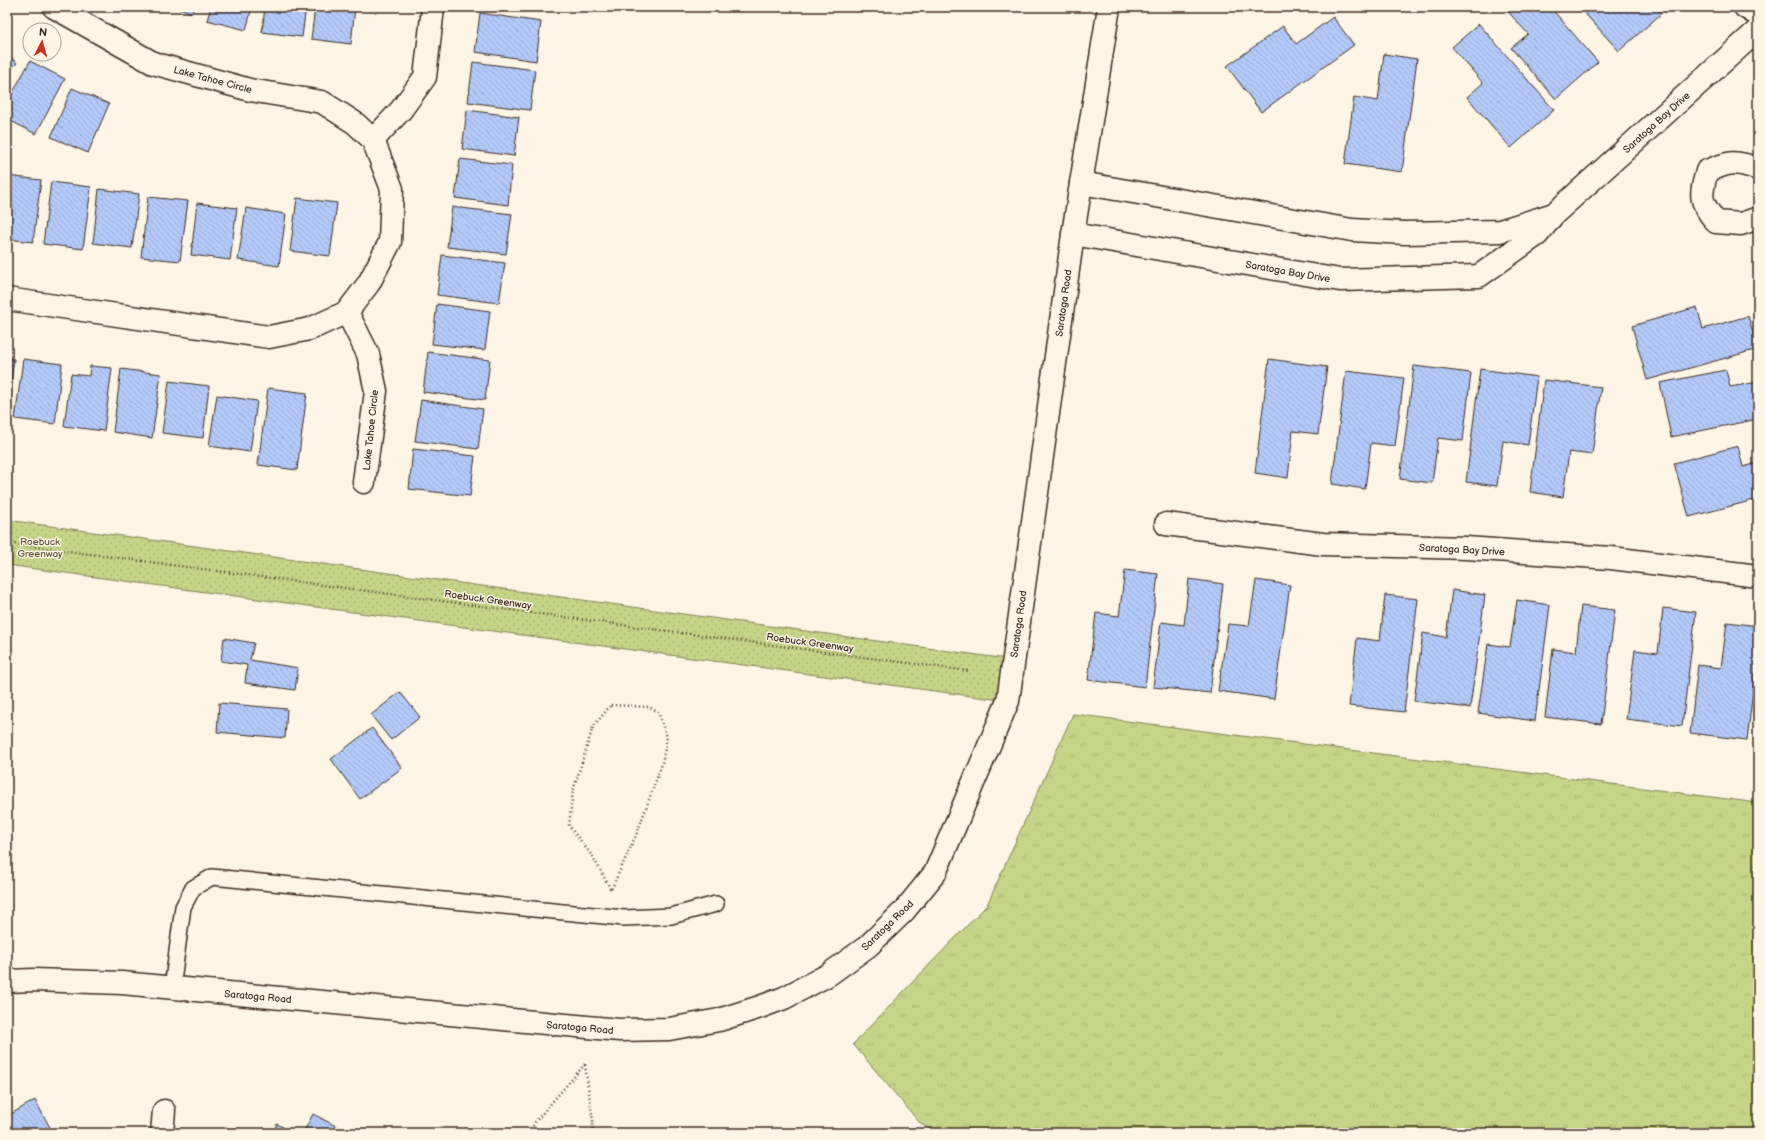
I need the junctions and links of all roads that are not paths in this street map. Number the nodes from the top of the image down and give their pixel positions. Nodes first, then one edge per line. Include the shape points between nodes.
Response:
1 (54, 7) edge
2 (1109, 7) edge
3 (1745, 7) edge
4 (433, 8) edge
5 (1758, 15) edge
6 (1758, 30) edge
7 (373, 140) junction
8 (1758, 169) edge
9 (1081, 183) junction
10 (1554, 214) junction
11 (1758, 218) edge
12 (1072, 234) junction
13 (7, 299) edge
14 (347, 312) junction
15 (364, 482) dead end
16 (1166, 524) dead end
17 (1758, 576) edge
18 (716, 904) dead end
19 (7, 981) edge
20 (172, 988) junction
21 (164, 1111) dead end
22 (162, 1133) edge

1 - 7 street, Lake Tahoe Circle via 153,63 250,90 322,102 355,124
2 - 9 street, Saratoga Road
3 - 5 street
4 - 7 street via 424,77 401,110
6 - 10 street, Saratoga Bay Drive
7 - 14 street, Lake Tahoe Circle via 392,189 390,242 370,283
8 - 11 street via 1744,163 1727,163 1707,171 1701,193 1706,210 1716,222 1741,224
9 - 10 street, Saratoga Bay Drive via 1352,230 1406,233 1500,231
9 - 12 street, Saratoga Road
10 - 12 street, Saratoga Bay Drive via 1538,234 1478,276 1340,280
12 - 20 street, Saratoga Road via 1008,701 935,873 904,911 868,946 828,975 784,998 719,1020 669,1029 620,1030
13 - 14 street, Lake Tahoe Circle via 269,336 310,329
14 - 15 street, Lake Tahoe Circle via 368,354 376,391
16 - 17 street, Saratoga Bay Drive via 1323,544 1466,548 1603,558
18 - 20 lane via 671,916 624,918 212,877 193,888 183,906
19 - 20 street, Saratoga Road via 122,983
21 - 22 street

